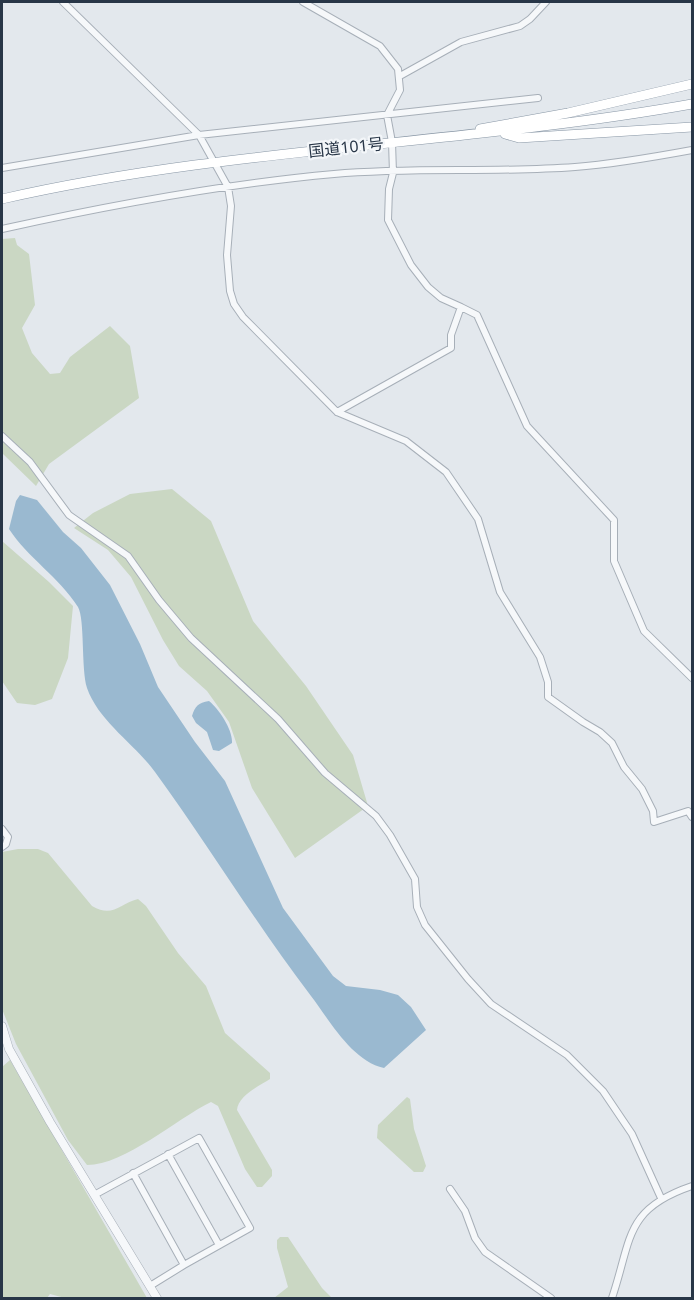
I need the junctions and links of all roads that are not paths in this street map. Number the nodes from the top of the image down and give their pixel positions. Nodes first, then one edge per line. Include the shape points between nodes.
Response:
1 (63, 2) edge
2 (303, 2) edge
3 (546, 2) edge
4 (399, 76) junction
5 (693, 84) edge
6 (538, 98) dead end
7 (693, 104) edge
8 (387, 115) junction
9 (693, 127) edge
10 (500, 133) junction
11 (199, 135) junction
12 (425, 139) junction
13 (392, 142) junction
14 (693, 150) edge
15 (213, 162) junction
16 (2, 168) edge
17 (393, 172) junction
18 (228, 187) junction
19 (2, 199) edge
20 (2, 229) edge
21 (461, 307) junction
22 (337, 412) junction
23 (2, 436) edge
24 (693, 678) edge
25 (693, 817) edge
26 (2, 829) edge
27 (2, 847) edge
28 (2, 1026) edge
29 (168, 1154) junction
30 (133, 1173) junction
31 (693, 1186) edge
32 (450, 1189) dead end
33 (96, 1194) junction
34 (661, 1198) junction
35 (219, 1245) junction
36 (184, 1265) junction
37 (150, 1286) junction
38 (157, 1299) edge
39 (551, 1299) edge
40 (612, 1299) edge

1 - 11 street
2 - 4 street via 380,46
3 - 4 street via 520,26 460,42
4 - 8 street via 399,90
5 - 12 highway via 568,113
6 - 8 street
7 - 10 highway, 国道101号
8 - 11 street
8 - 13 street
9 - 10 highway via 519,138
10 - 12 highway, 国道101号
11 - 15 street
11 - 16 street
12 - 13 highway, 国道101号
13 - 15 highway, 国道101号
13 - 17 street
14 - 17 street via 575,167
15 - 18 street
15 - 19 highway, 国道101号
17 - 18 street via 335,174
17 - 21 street via 388,220 399,243 428,287
18 - 20 street via 107,206
18 - 22 street via 231,206 227,255 234,304
21 - 22 street via 451,335 451,348
21 - 24 street via 477,315 527,426 614,520 614,561 644,631
22 - 25 street via 406,441 446,472 478,519 500,592 540,657 549,697 612,743 624,767 642,789 654,822 688,811
23 - 34 street via 30,462 69,515 128,556 191,639 278,719 325,773 376,816 415,879 417,908 425,925 491,1004 567,1055 603,1091 632,1134
26 - 27 street via 8,837
28 - 33 street via 14,1058
29 - 30 street
29 - 35 street
29 - 35 street via 199,1138 250,1228
30 - 33 street
30 - 36 street
31 - 34 street
32 - 39 street via 485,1252
33 - 37 street
34 - 40 street via 636,1224
35 - 36 street
36 - 37 street
37 - 38 street

